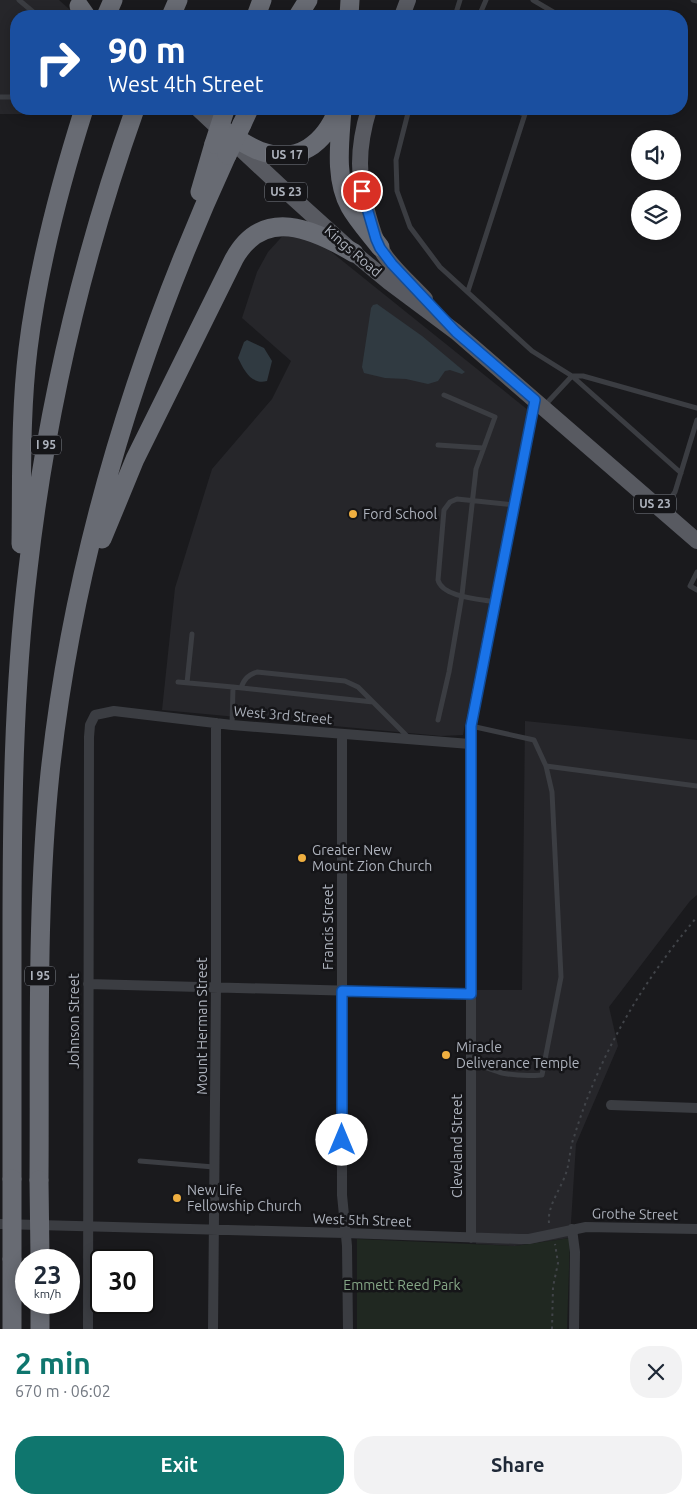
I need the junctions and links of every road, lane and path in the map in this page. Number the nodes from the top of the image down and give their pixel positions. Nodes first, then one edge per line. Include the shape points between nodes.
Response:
1 (19, 0) edge
2 (533, 0) edge
3 (693, 0) edge
4 (697, 1) edge
5 (31, 10) edge
6 (550, 10) edge
7 (82, 115) edge
8 (133, 115) edge
9 (205, 115) edge
10 (335, 115) edge
11 (342, 115) edge
12 (368, 115) edge
13 (407, 115) edge
14 (525, 115) edge
15 (245, 117) edge
16 (222, 129) edge
17 (380, 248) junction
18 (354, 252) junction
19 (468, 291) junction
20 (456, 332) junction
21 (572, 376) junction
22 (444, 395) dead end
23 (539, 404) junction
24 (697, 408) edge
25 (697, 420) edge
26 (438, 445) dead end
27 (483, 448) junction
28 (681, 473) junction
29 (473, 500) junction
30 (515, 505) junction
31 (662, 511) junction
32 (697, 540) edge
33 (697, 572) edge
34 (697, 590) edge
35 (462, 596) junction
36 (496, 602) junction
37 (76, 606) junction
38 (192, 634) dead end
39 (20, 655) junction
40 (178, 682) dead end
41 (186, 682) junction
42 (233, 687) junction
43 (241, 688) junction
44 (373, 702) junction
45 (94, 715) joint
46 (438, 720) dead end
47 (216, 723) junction
48 (232, 725) junction
49 (471, 726) junction
50 (342, 734) junction
51 (411, 740) junction
52 (470, 744) junction
53 (546, 766) junction
54 (697, 786) edge
55 (697, 916) edge
56 (88, 984) junction
57 (216, 987) junction
58 (342, 991) junction
59 (471, 994) junction
60 (470, 1064) junction
61 (610, 1105) dead end
62 (697, 1108) edge
63 (140, 1161) dead end
64 (215, 1167) junction
65 (0, 1224) edge
66 (87, 1226) junction
67 (551, 1228) dead end
68 (572, 1229) junction
69 (697, 1229) edge
70 (214, 1231) junction
71 (345, 1233) junction
72 (471, 1238) junction
73 (554, 1242) dead end
74 (40, 1249) edge
75 (40, 1314) edge
76 (12, 1329) edge
77 (40, 1329) edge
78 (88, 1329) edge
79 (213, 1329) edge
80 (348, 1329) edge
81 (552, 1329) edge
82 (574, 1329) edge

1 - 5 lane
2 - 6 lane
3 - 4 lane
7 - 39 highway via 50,225 28,350 22,445
8 - 39 highway, I 95 via 93,240 57,387 33,528
9 - 16 main road, Kings Road / US 17
10 - 16 highway, US 17 via 319,141 294,154 260,151
11 - 17 highway via 339,163 344,192 350,207
12 - 17 main road, US 23 via 360,146 360,181
13 - 19 lane via 396,160 397,191 410,227 440,267
14 - 19 lane
15 - 16 highway, bridge
16 - 18 main road, Kings Road / US 23
16 - 37 highway, I 95 via 180,263 121,430
17 - 20 main road, US 23
18 - 20 main road, Kings Road / US 23
18 - 37 highway via 310,231 284,226 259,232 240,249 134,459
19 - 21 lane via 532,351
20 - 23 main road, Kings Road / US 23
21 - 23 lane
21 - 24 lane via 583,376
21 - 28 lane
22 - 27 lane via 494,417
23 - 30 street, Cleveland Street
23 - 31 main road, Kings Road / US 23
25 - 28 lane
26 - 27 lane
27 - 29 lane via 476,469
28 - 31 lane via 675,492
29 - 30 lane
29 - 35 lane
29 - 35 lane via 457,499 444,510 439,585
30 - 36 street, Cleveland Street
31 - 32 main road, Kings Road / US 23
33 - 34 lane via 690,586
35 - 36 lane
35 - 46 lane
36 - 49 street, Cleveland Street
37 - 74 highway, I 95, bridge via 56,730 44,856 40,950
38 - 41 lane
39 - 76 highway, I 95, bridge via 13,823
40 - 41 lane
41 - 42 lane
42 - 43 lane
42 - 48 lane
43 - 44 lane
43 - 44 lane via 249,675 257,672 344,681 358,687
44 - 51 lane
45 - 47 street, West 3rd Street via 114,711
45 - 56 street, Johnson Street via 89,737
47 - 48 street, West 3rd Street
47 - 57 street, Mount Herman Street
48 - 50 street, West 3rd Street
49 - 52 street, Cleveland Street
49 - 53 lane via 534,740
50 - 51 street, West 3rd Street
50 - 58 street, Francis Street
51 - 52 street, West 3rd Street
52 - 59 street, Cleveland Street
53 - 54 lane
53 - 60 lane via 552,792 561,977 542,1075 520,1076
55 - 67 path via 645,986 602,1062 573,1138 562,1183 549,1210
56 - 57 street
56 - 66 street, Johnson Street
57 - 58 street
57 - 64 street, Mount Herman Street
58 - 59 street
58 - 71 street, Francis Street via 342,1195
59 - 60 street, Cleveland Street
60 - 72 street, Cleveland Street
61 - 62 street
63 - 64 lane
64 - 70 street, Mount Herman Street
65 - 66 street, West 5th Street
66 - 70 street, West 5th Street
66 - 78 street, Johnson Street
68 - 69 street, Grothe Street
68 - 72 street, West 5th Street via 529,1239
68 - 82 street via 575,1252
70 - 71 street, West 5th Street
70 - 79 street, Mount Herman Street
71 - 72 street, West 5th Street
71 - 80 street, Francis Street
73 - 81 path via 558,1263 553,1286
75 - 77 highway

